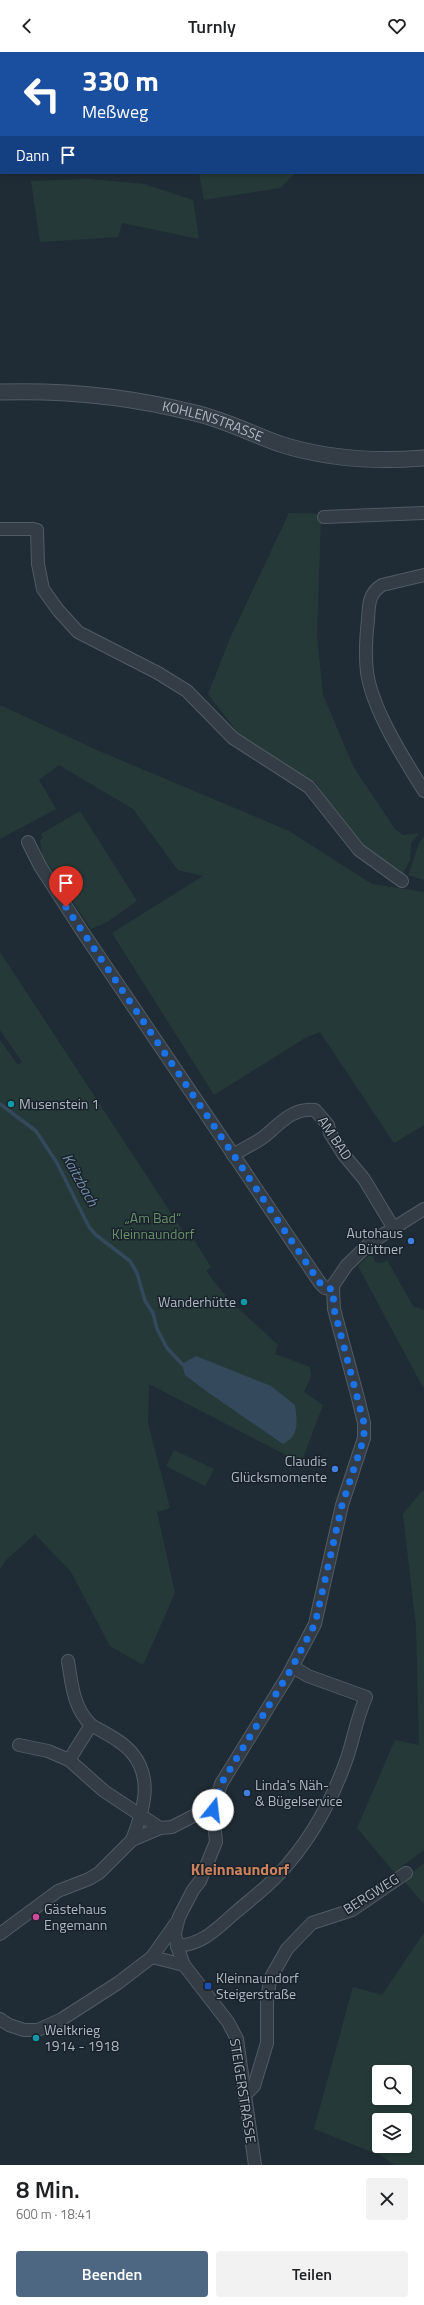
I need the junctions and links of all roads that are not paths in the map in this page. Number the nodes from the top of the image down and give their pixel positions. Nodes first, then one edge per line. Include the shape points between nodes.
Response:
1 (0, 392) edge
2 (424, 458) edge
3 (424, 513) edge
4 (324, 518) dead end
5 (0, 529) edge
6 (424, 575) edge
7 (424, 791) edge
8 (28, 842) dead end
9 (402, 880) dead end
10 (234, 1155) junction
11 (424, 1209) edge
12 (393, 1227) junction
13 (333, 1289) junction
14 (68, 1661) dead end
15 (293, 1667) junction
16 (91, 1725) junction
17 (19, 1745) dead end
18 (69, 1760) junction
19 (213, 1810) junction
20 (142, 1815) junction
21 (160, 1828) junction
22 (132, 1840) junction
23 (406, 1872) dead end
24 (179, 1920) junction
25 (0, 1934) edge
26 (177, 1946) junction
27 (152, 1957) junction
28 (184, 1965) junction
29 (0, 2019) edge
30 (245, 2091) junction
31 (255, 2165) edge

1 - 2 street, KOHLENSTRASSE via 95,396 155,404 221,420 278,449 346,458
3 - 4 street
5 - 9 street via 37,530 38,564 43,589 78,632 158,673 186,691 233,738 309,787 359,850
6 - 7 street via 376,589 370,597 365,640 367,673 375,699 396,744
8 - 10 street via 40,866 82,931
10 - 12 street, AM BAD via 294,1113 307,1109 315,1110 328,1125 344,1155 364,1179
10 - 13 street via 320,1283 325,1288
11 - 12 street
12 - 13 street via 356,1255 337,1277
13 - 15 street, STEIGERSTRASSE via 334,1309 364,1423 364,1438 342,1505 315,1624
14 - 16 street via 76,1705
15 - 19 street, STEIGERSTRASSE via 221,1784
15 - 26 street via 308,1676 366,1697 338,1779 316,1827 279,1874 204,1940
16 - 18 street
16 - 20 street via 132,1753 140,1767 146,1786
17 - 18 street via 48,1751
18 - 20 street via 104,1791
19 - 21 street via 203,1811 172,1827
19 - 24 street, STEIGERSTRASSE via 216,1842 200,1881
20 - 21 street
20 - 22 street
21 - 22 street
22 - 25 street via 99,1873 58,1891
23 - 30 street, BERGWEG via 352,1910 312,1924 287,1949 270,1979 267,2043 254,2086
24 - 26 street, STEIGERSTRASSE via 175,1933
24 - 27 street
26 - 28 street, STEIGERSTRASSE
27 - 28 street
27 - 29 street via 118,1983 62,2019 38,2030 14,2027
28 - 30 street, STEIGERSTRASSE via 235,2034
30 - 31 street, STEIGERSTRASSE

